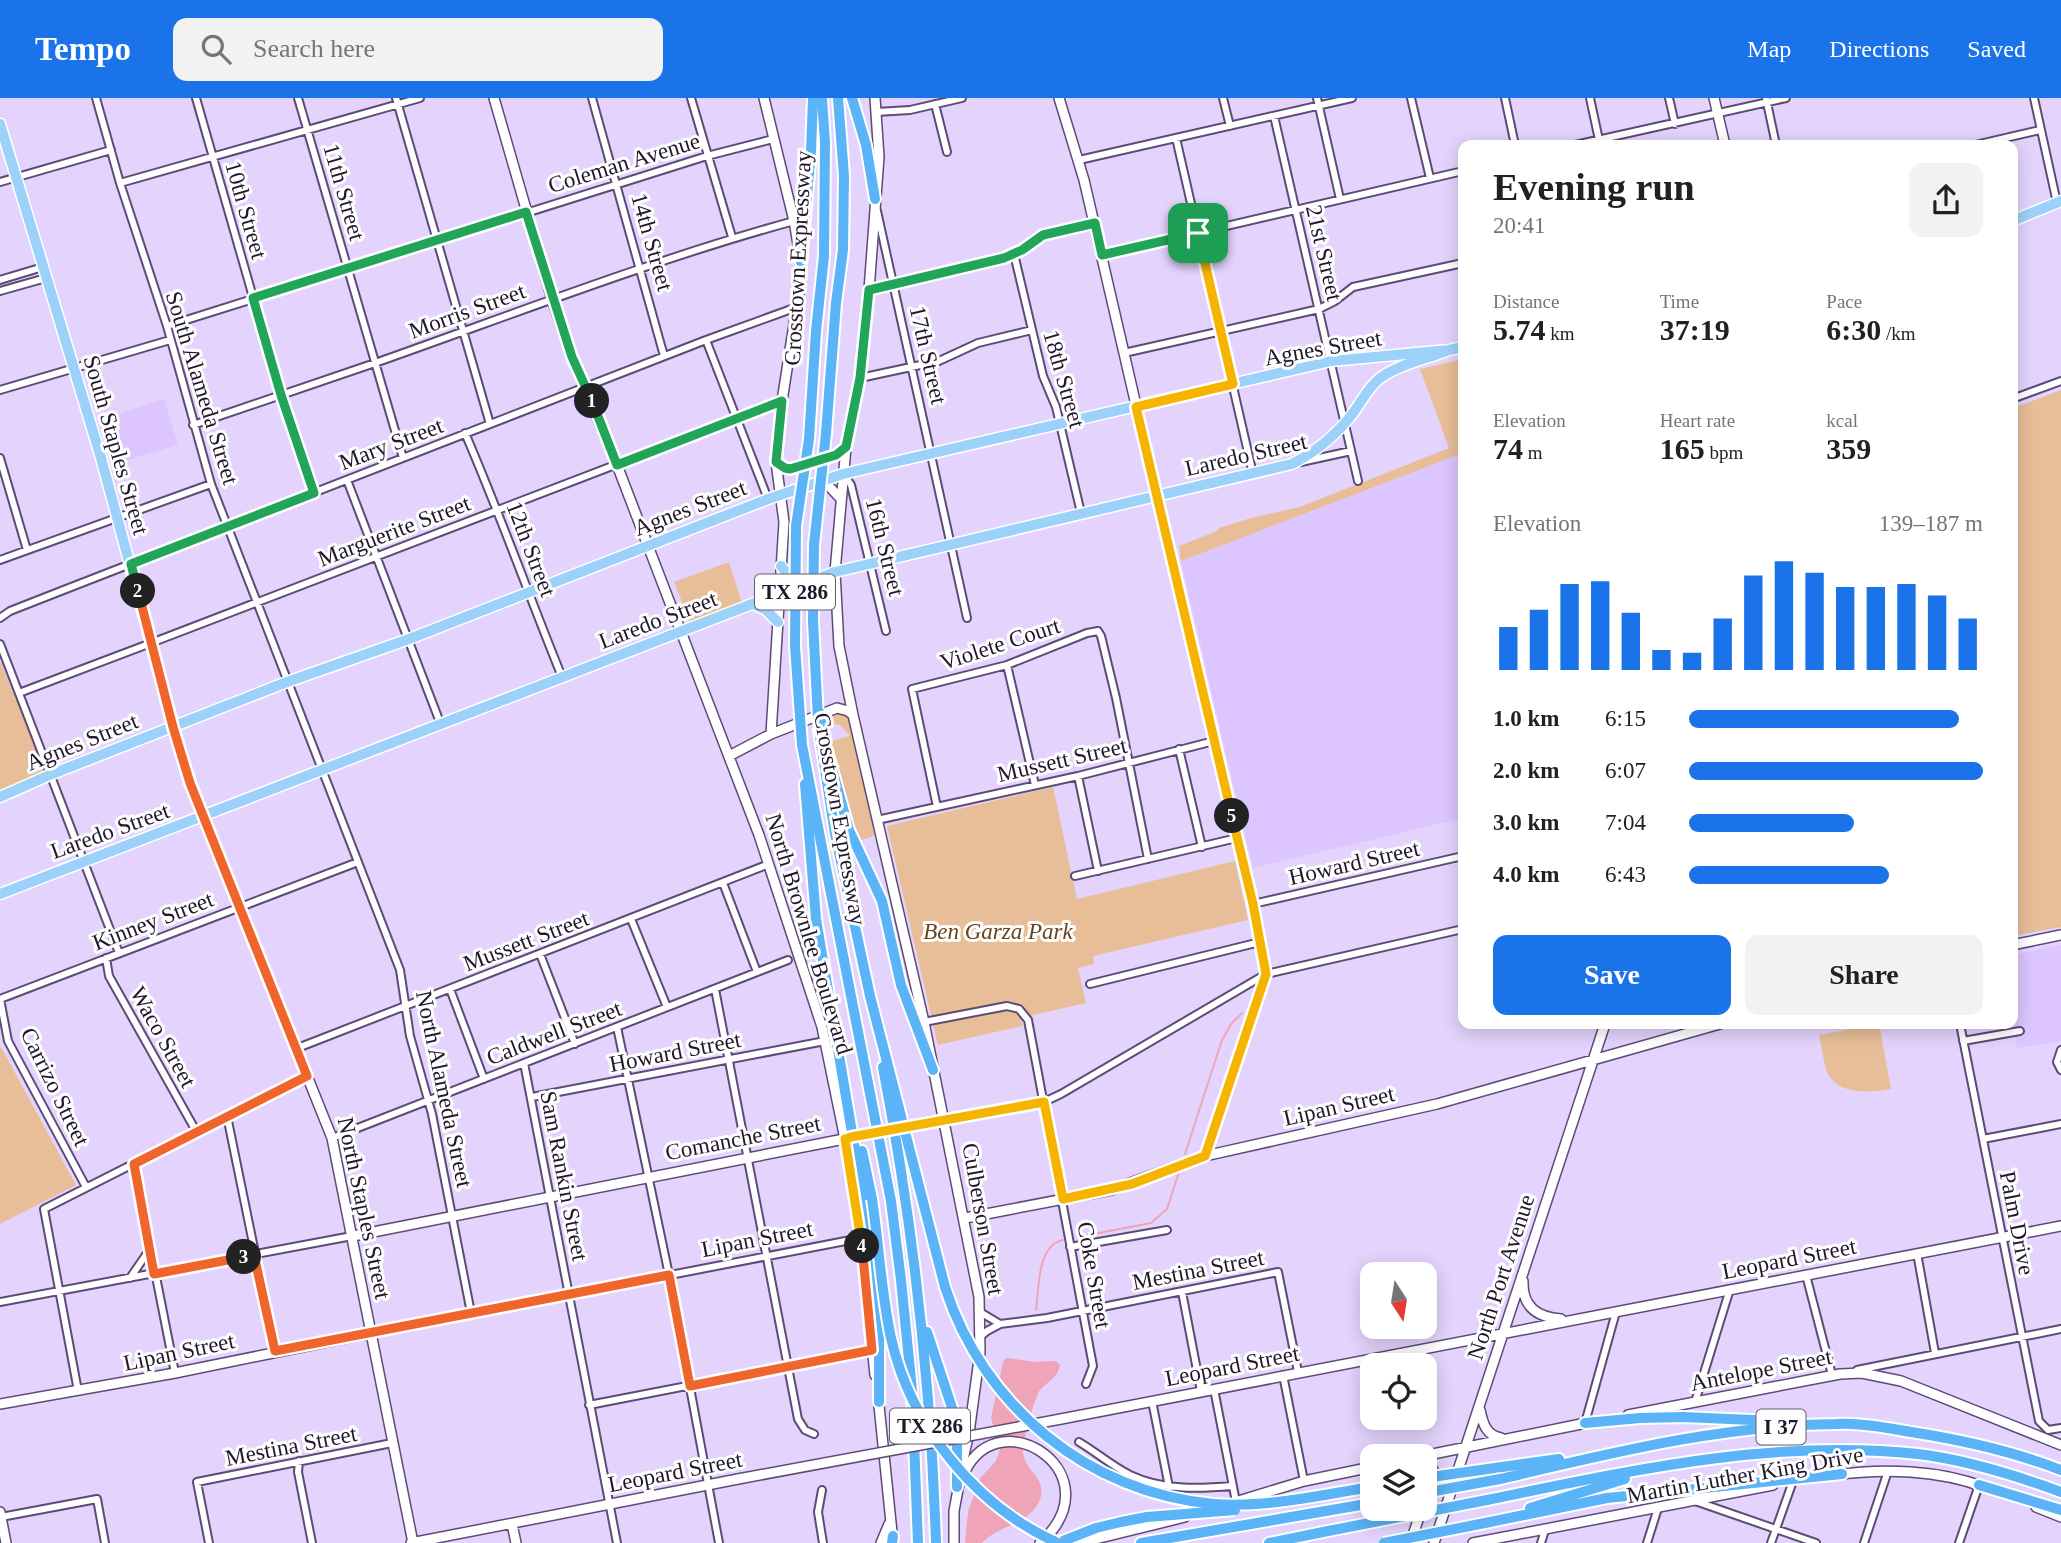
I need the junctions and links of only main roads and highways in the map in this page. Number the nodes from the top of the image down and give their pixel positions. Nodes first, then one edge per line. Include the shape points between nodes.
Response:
1 (494, 98) edge
2 (764, 98) edge
3 (813, 98) edge
4 (822, 98) edge
5 (838, 98) edge
6 (852, 98) edge
7 (875, 98) edge
8 (1059, 98) edge
9 (1714, 98) edge
10 (0, 124) edge
11 (1724, 140) edge
12 (875, 199) junction
13 (2059, 202) edge
14 (2018, 219) edge
15 (801, 262) junction
16 (1458, 348) edge
17 (1448, 351) junction
18 (1136, 407) junction
19 (846, 447) junction
20 (776, 462) junction
21 (844, 474) junction
22 (824, 481) junction
23 (780, 495) junction
24 (1157, 496) junction
25 (841, 499) junction
26 (648, 545) junction
27 (781, 566) junction
28 (835, 572) junction
29 (798, 587) junction
30 (780, 594) junction
31 (754, 604) junction
32 (778, 622) junction
33 (682, 632) junction
34 (853, 715) junction
35 (173, 727) junction
36 (771, 734) junction
37 (822, 740) junction
38 (803, 745) junction
39 (729, 756) junction
40 (0, 797) edge
41 (203, 817) junction
42 (0, 894) edge
43 (2061, 935) edge
44 (2018, 944) edge
45 (822, 956) junction
46 (870, 996) junction
47 (1603, 1029) edge
48 (1702, 1029) edge
49 (1593, 1060) junction
50 (933, 1070) junction
51 (945, 1119) junction
52 (848, 1138) junction
53 (965, 1218) junction
54 (2061, 1226) edge
55 (353, 1236) junction
56 (1525, 1268) junction
57 (919, 1309) junction
58 (1591, 1317) junction
59 (371, 1333) junction
60 (1503, 1334) junction
61 (879, 1402) junction
62 (0, 1404) edge
63 (1480, 1408) junction
64 (1585, 1423) junction
65 (1839, 1424) junction
66 (1506, 1439) junction
67 (2061, 1445) edge
68 (1467, 1446) junction
69 (1614, 1452) junction
70 (1437, 1454) edge
71 (1665, 1468) junction
72 (1360, 1469) edge
73 (2060, 1469) edge
74 (1842, 1474) junction
75 (1437, 1476) edge
76 (1979, 1485) junction
77 (957, 1487) junction
78 (1360, 1489) edge
79 (1437, 1491) edge
80 (2061, 1492) edge
81 (1293, 1500) junction
82 (1360, 1505) edge
83 (2061, 1510) edge
84 (0, 1514) edge
85 (891, 1515) junction
86 (2061, 1517) edge
87 (1418, 1521) edge
88 (1490, 1522) junction
89 (512, 1524) junction
90 (893, 1541) edge
91 (5, 1543) edge
92 (412, 1543) edge
93 (516, 1543) edge
94 (881, 1543) edge
95 (918, 1543) edge
96 (936, 1543) edge
97 (954, 1543) edge
98 (1040, 1543) edge
99 (1058, 1543) edge
100 (1079, 1543) edge
101 (1141, 1543) edge
102 (1269, 1543) edge
103 (1384, 1543) edge
104 (1411, 1543) edge
105 (1434, 1543) edge
106 (1473, 1543) edge

1 - 26 main road, North Brownlee Boulevard via 552,299
2 - 15 main road
3 - 15 highway
4 - 38 highway, Crosstown Expressway / TX 286, bridge via 824,256 809,439 796,526 794,646
5 - 37 highway, Crosstown Expressway / TX 286, bridge via 843,250 814,545 813,621
6 - 12 highway
7 - 12 main road, 17th Street via 879,157
8 - 18 main road via 1095,223
9 - 11 main road
10 - 35 main road, South Staples Street via 118,518
12 - 19 main road, Crosstown Expressway via 860,378
13 - 14 main road
15 - 20 main road
16 - 17 main road, Agnes Street
17 - 18 main road, Agnes Street via 1331,361
17 - 24 main road, Laredo Street via 1380,378 1323,446 1292,464
18 - 21 main road, Agnes Street
18 - 24 main road
19 - 20 main road via 836,455 790,469
19 - 21 main road, Crosstown Expressway
20 - 23 main road
21 - 22 main road, Agnes Street
21 - 25 main road, Crosstown Expressway
22 - 23 main road, Agnes Street
22 - 25 main road
23 - 26 main road, Agnes Street
23 - 27 main road
24 - 28 main road, Laredo Street
25 - 28 main road, Crosstown Expressway
26 - 33 main road, North Brownlee Boulevard
26 - 35 main road, Agnes Street
27 - 29 main road
27 - 30 main road
28 - 29 main road, Laredo Street
28 - 34 main road, Crosstown Expressway via 839,646
29 - 30 main road, Laredo Street
30 - 31 main road, Laredo Street
30 - 32 main road
31 - 32 main road
31 - 33 main road, Laredo Street
32 - 36 main road
33 - 39 main road, North Brownlee Boulevard
33 - 41 main road, Laredo Street
34 - 36 main road via 837,708
34 - 50 main road, Culberson Street
35 - 40 main road, Agnes Street
35 - 41 main road, South Staples Street
36 - 39 main road
37 - 46 highway, TX 286 via 835,834
37 - 50 highway via 849,830 882,901 901,985
38 - 45 highway
38 - 95 highway, Crosstown Expressway / TX 286 via 891,1201 912,1390
39 - 52 main road, North Brownlee Boulevard via 825,1041
41 - 42 main road, Laredo Street
41 - 55 main road, North Staples Street via 332,1138
43 - 44 main road
45 - 61 highway via 873,1257
45 - 99 highway, bridge via 872,1199 891,1340 910,1395 943,1451 962,1473 997,1505
46 - 57 highway, TX 286 via 910,1220
46 - 81 highway, bridge via 945,1287 967,1342 997,1388 1043,1435 1119,1480 1183,1499 1239,1504
47 - 49 main road, North Port Avenue
48 - 49 main road, Lipan Street
49 - 53 main road, Lipan Street via 1437,1104 1205,1156 1132,1184
49 - 56 main road, North Port Avenue
50 - 51 main road, Culberson Street
51 - 52 main road, Comanche Street, bridge
51 - 53 main road, Culberson Street
52 - 55 main road, Comanche Street
52 - 61 main road, North Brownlee Boulevard
53 - 77 main road, Culberson Street via 980,1337 969,1433
54 - 58 main road, Leopard Street
55 - 59 main road, North Staples Street
56 - 58 main road via 1524,1300 1531,1309 1558,1319
56 - 60 main road, North Port Avenue
57 - 77 highway via 957,1423
57 - 96 highway, TX 286
58 - 60 main road, Leopard Street
59 - 62 main road, Lipan Street
59 - 92 main road, North Staples Street
60 - 63 main road, North Port Avenue
60 - 89 main road, Leopard Street, bridge
61 - 85 main road, North Brownlee Boulevard
63 - 66 main road via 1487,1431
63 - 68 main road, North Port Avenue
64 - 65 highway via 1683,1417
64 - 66 main road, Antelope Street
64 - 67 main road, Antelope Street via 1862,1373 1901,1381
65 - 69 highway, I 37 via 1737,1431
65 - 73 highway, I 37 via 1992,1446
66 - 68 main road, Antelope Street
68 - 70 main road, Antelope Street
68 - 105 main road, North Port Avenue
69 - 75 highway, bridge
69 - 79 highway, I 37, bridge
71 - 80 highway, I 37 via 1766,1452 1860,1450 1919,1454 1973,1465
71 - 88 highway
71 - 102 highway, I 37, bridge
72 - 100 main road
74 - 76 main road, Martin Luther King Drive via 1888,1471
74 - 88 highway via 1607,1498
74 - 106 main road, Martin Luther King Drive
76 - 83 highway
76 - 86 main road, Martin Luther King Drive
77 - 97 main road, Culberson Street
77 - 98 main road via 971,1460 992,1446 1013,1442 1035,1447 1052,1459 1065,1492 1063,1510
78 - 81 highway, bridge
81 - 99 highway, bridge via 1239,1510 1147,1517
82 - 101 highway
84 - 91 main road
85 - 90 main road, North Brownlee Boulevard
85 - 94 main road
87 - 104 main road
88 - 103 highway, bridge
89 - 92 main road, Leopard Street
89 - 93 main road

